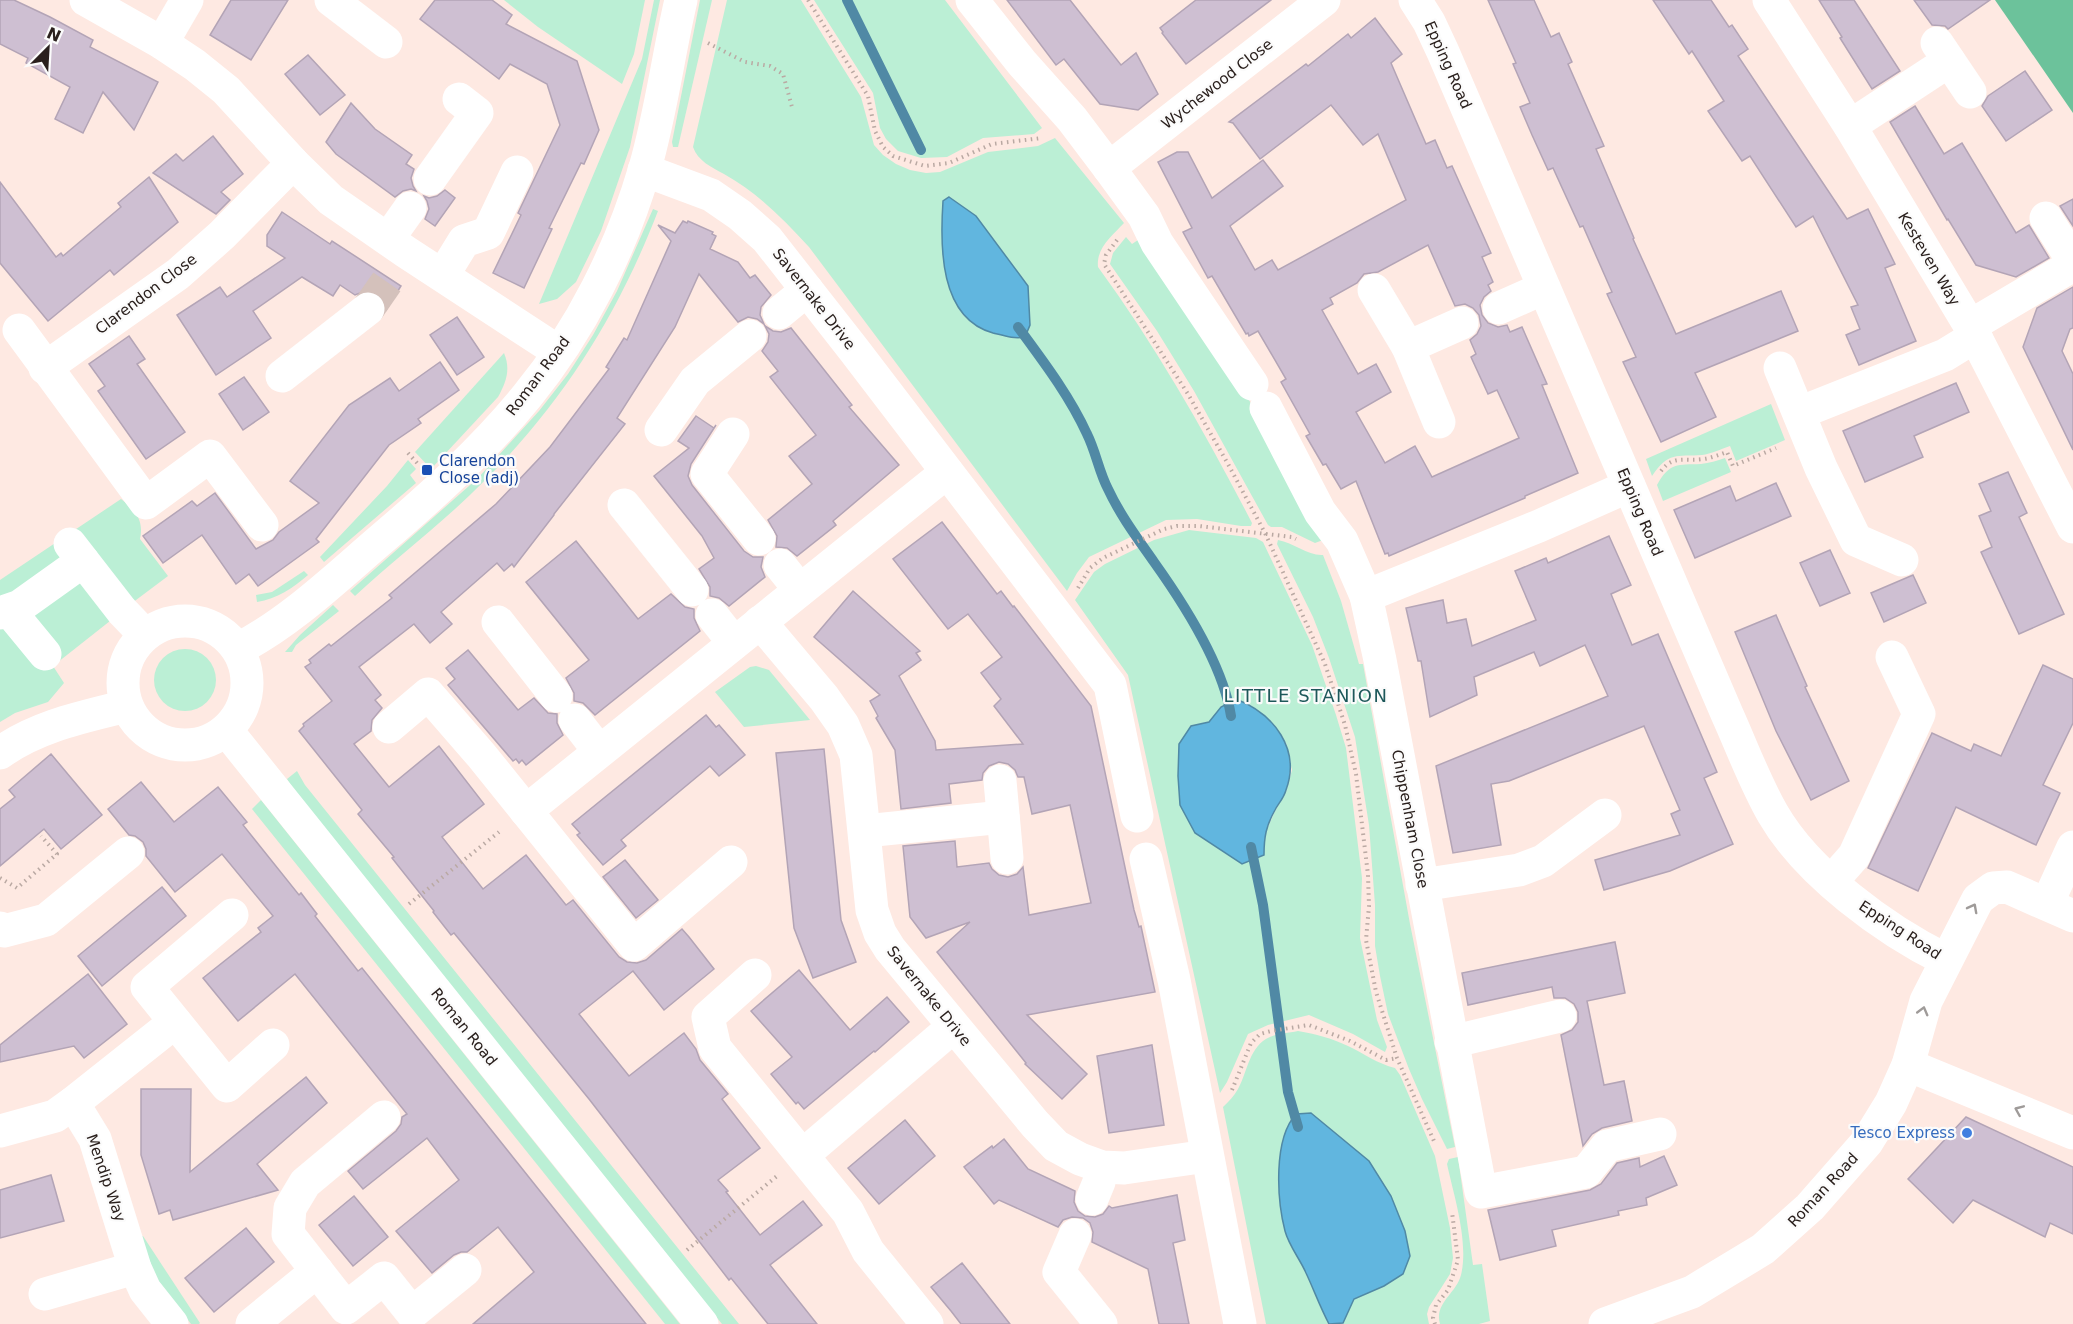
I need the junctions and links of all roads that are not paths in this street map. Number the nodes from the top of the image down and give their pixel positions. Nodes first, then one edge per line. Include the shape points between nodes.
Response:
1 (86, 0) edge
2 (187, 0) edge
3 (331, 0) edge
4 (681, 0) edge
5 (972, 0) edge
6 (1324, 0) edge
7 (1415, 0) edge
8 (1769, 0) edge
9 (386, 42) dead end
10 (162, 43) junction
11 (1970, 92) dead end
12 (459, 99) dead end
13 (1850, 126) junction
14 (293, 163) junction
15 (1109, 168) junction
16 (644, 170) junction
17 (517, 172) dead end
18 (430, 179) dead end
19 (410, 208) dead end
20 (2046, 218) dead end
21 (395, 256) junction
22 (2073, 263) edge
23 (442, 275) junction
24 (1544, 288) junction
25 (807, 290) junction
26 (1374, 290) dead end
27 (1499, 308) dead end
28 (368, 309) tunnel mouth
29 (779, 313) dead end
30 (1462, 324) dead end
31 (19, 330) dead end
32 (1973, 331) junction
33 (750, 336) dead end
34 (1407, 347) junction
35 (559, 352) junction
36 (45, 368) junction
37 (1780, 368) dead end
38 (282, 376) dead end
39 (1799, 413) junction
40 (1439, 422) dead end
41 (661, 430) dead end
42 (732, 434) dead end
43 (947, 472) junction
44 (1629, 486) junction
45 (624, 505) dead end
46 (262, 525) dead end
47 (2073, 527) edge
48 (759, 539) dead end
49 (1902, 560) dead end
50 (780, 565) dead end
51 (692, 590) dead end
52 (800, 590) junction
53 (1366, 596) junction
54 (6, 612) edge
55 (712, 615) dead end
56 (498, 622) dead end
57 (760, 622) junction
58 (145, 635) junction
59 (734, 642) junction
60 (238, 649) junction
61 (45, 654) dead end
62 (1892, 657) dead end
63 (127, 706) junction
64 (389, 727) dead end
65 (227, 730) junction
66 (599, 751) junction
67 (0, 753) edge
68 (1000, 781) dead end
69 (526, 811) junction
70 (1605, 815) dead end
71 (1137, 816) dead end
72 (1003, 817) junction
73 (865, 831) junction
74 (2073, 847) edge
75 (128, 853) dead end
76 (1007, 858) dead end
77 (1146, 859) dead end
78 (731, 862) dead end
79 (1832, 881) junction
80 (1422, 885) junction
81 (2060, 910) edge
82 (232, 915) dead end
83 (0, 928) edge
84 (1946, 960) junction
85 (755, 975) dead end
86 (1560, 1016) dead end
87 (175, 1022) junction
88 (953, 1027) junction
89 (1451, 1042) junction
90 (273, 1045) dead end
91 (1908, 1065) junction
92 (74, 1104) junction
93 (384, 1117) dead end
94 (0, 1131) edge
95 (2073, 1133) edge
96 (1660, 1134) dead end
97 (802, 1155) junction
98 (1207, 1156) junction
99 (1102, 1167) junction
100 (1092, 1199) dead end
101 (1076, 1235) dead end
102 (135, 1268) junction
103 (465, 1270) dead end
104 (317, 1271) junction
105 (45, 1294) dead end
106 (172, 1324) edge
107 (252, 1324) edge
108 (702, 1324) edge
109 (927, 1324) edge
110 (1101, 1324) edge
111 (1240, 1324) edge
112 (1605, 1324) edge

1 - 10 street
2 - 10 street
3 - 9 street
4 - 16 street, Roman Road
5 - 15 street
6 - 15 street, Wychewood Close
7 - 24 street, Epping Road via 1438,42
8 - 13 street, Kesteven Way
10 - 14 street via 226,90
11 - 13 street via 1943,52
12 - 18 street via 477,113
13 - 32 street, Kesteven Way
14 - 21 street
14 - 36 street, Clarendon Close via 178,274
15 - 53 street, Chippenham Close via 1259,396 1320,512 1342,541
16 - 25 street, Savernake Drive via 711,195 740,215 767,239
16 - 35 street, Roman Road via 623,233 592,298
17 - 23 street via 488,233 464,241
19 - 21 street
20 - 22 street
21 - 23 street
22 - 32 street
23 - 35 street
24 - 27 street
24 - 44 street, Epping Road
25 - 29 street
25 - 43 street, Savernake Drive
26 - 34 street
28 - 38 street
30 - 34 street
31 - 36 street
32 - 39 street via 1945,354
32 - 47 street, Kesteven Way
33 - 41 street via 695,381
34 - 40 street
35 - 60 street, Roman Road via 490,437 413,513 260,638
36 - 46 street via 146,503 210,456
37 - 39 street
39 - 49 street via 1856,540
42 - 48 street via 707,474
43 - 52 street
43 - 71 street, Savernake Drive via 1110,684
44 - 53 street
44 - 79 street, Epping Road via 1773,813 1790,838
45 - 51 street
50 - 52 street
52 - 57 street
53 - 80 street, Chippenham Close
54 - 58 street via 76,553
54 - 61 street
55 - 59 street
56 - 66 street
57 - 59 street
57 - 73 street, Savernake Drive via 843,725 856,755
58 - 60 street via 166,623 186,620 207,624 225,634
58 - 63 street via 125,666
59 - 66 street
60 - 65 street via 248,685 245,703
62 - 79 street via 1919,714 1854,856
63 - 65 street via 137,723 169,743 207,742
63 - 67 street via 26,736
64 - 69 street via 428,694
65 - 108 street, Roman Road
66 - 69 street
68 - 72 street
69 - 78 street via 634,945
70 - 80 street via 1543,861 1519,870
72 - 73 street
72 - 76 street
73 - 88 street, Savernake Drive via 872,910 880,933
74 - 81 street
75 - 83 street via 46,920 4,931
77 - 98 street via 1174,980
79 - 84 street, Epping Road via 1885,924
80 - 89 street, Chippenham Close
84 -> 81 street, Roman Road via 1978,899 1993,888 2007,887
82 - 87 street via 147,987
91 -> 84 street, Roman Road via 1926,1000
85 - 97 street via 708,1017 716,1048
86 - 89 street
87 - 90 street via 227,1086
87 - 92 street
88 - 97 street
88 - 99 street, Savernake Drive via 1056,1146
89 - 96 street, Chippenham Close via 1480,1192 1586,1173 1606,1146
95 -> 91 street
91 - 112 street, Roman Road via 1867,1142 1810,1207 1763,1250 1692,1292
92 - 94 street via 55,1116
92 - 102 street, Mendip Way via 95,1139
93 - 104 street via 304,1183 290,1208 288,1234
97 - 109 street via 848,1212 868,1251
98 - 99 street, Savernake Drive via 1124,1168
98 - 111 street
99 - 100 street
101 - 110 street via 1059,1272
102 - 105 street
102 - 106 street, Mendip Way via 145,1290
103 - 104 street via 412,1313 384,1278 346,1308
104 - 107 street

